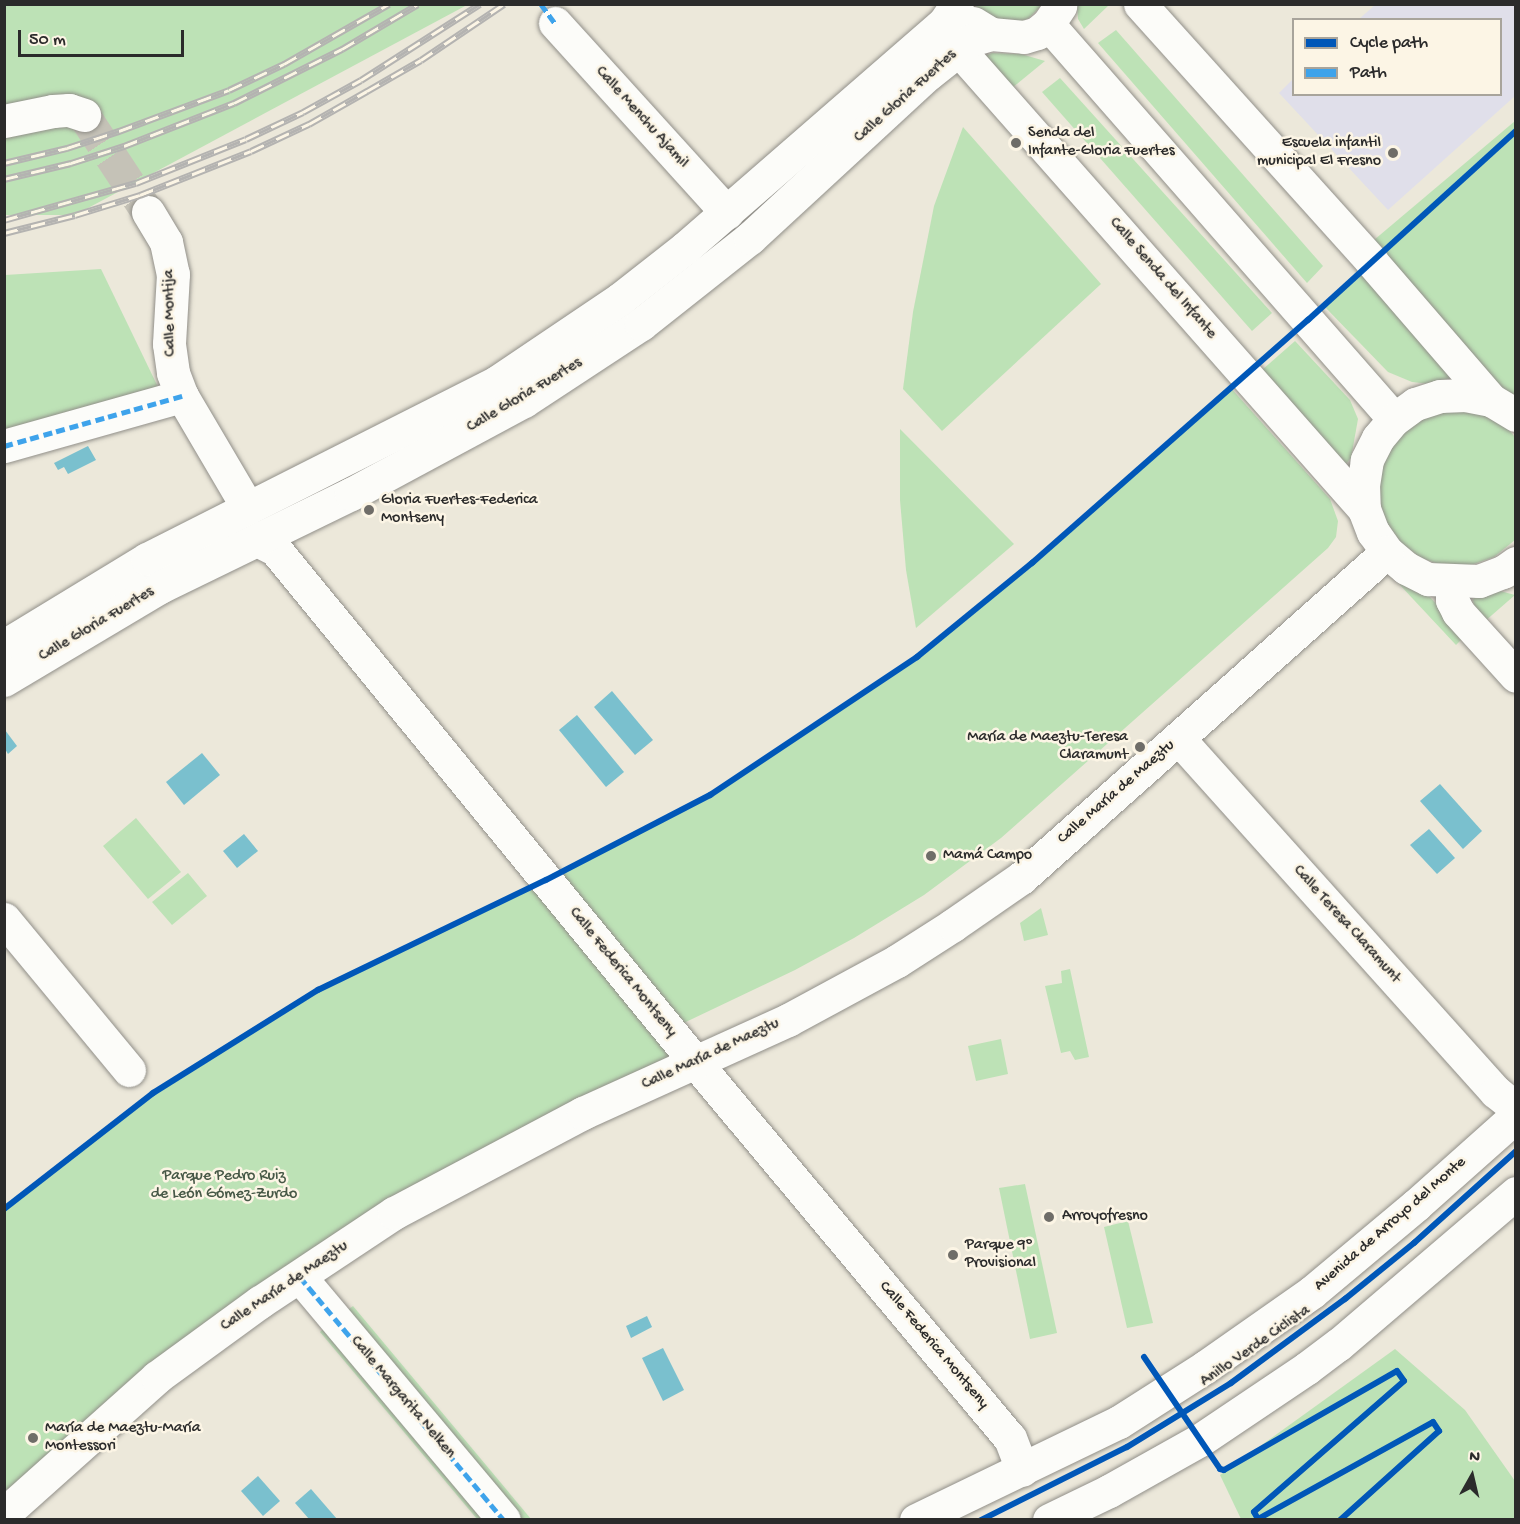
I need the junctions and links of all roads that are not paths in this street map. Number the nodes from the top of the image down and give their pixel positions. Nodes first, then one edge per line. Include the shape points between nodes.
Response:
1 (959, 4) edge
2 (1140, 4) edge
3 (1054, 14) edge
4 (555, 23) dead end
5 (991, 34) junction
6 (959, 50) junction
7 (84, 115) dead end
8 (4, 121) edge
9 (148, 212) tunnel mouth
10 (727, 213) junction
11 (182, 396) junction
12 (1503, 407) edge
13 (1394, 418) junction
14 (4, 446) edge
15 (248, 508) junction
16 (1365, 509) junction
17 (257, 540) junction
18 (1387, 552) junction
19 (1511, 572) edge
20 (1452, 582) junction
21 (4, 646) edge
22 (1515, 676) edge
23 (4, 680) edge
24 (1179, 739) junction
25 (4, 919) edge
26 (696, 1063) junction
27 (129, 1070) dead end
28 (1515, 1108) edge
29 (1515, 1116) edge
30 (1515, 1193) edge
31 (300, 1277) junction
32 (1022, 1470) junction
33 (4, 1514) edge
34 (504, 1520) edge
35 (916, 1520) edge
36 (1049, 1520) edge

1 - 5 street via 965,16
1 - 10 street, Calle Gloria Fuertes via 944,24
2 - 12 street
3 - 5 street via 1037,33 1024,37
3 - 13 street
4 - 10 street, Calle Menchu Ajamil
5 - 6 street, Calle Gloria Fuertes via 971,40
6 - 16 street, Calle Senda del Infante
6 - 17 street, Calle Gloria Fuertes via 750,238 641,324 515,406
7 - 8 street via 69,110 53,111
9 - 11 street, Calle Montija via 166,242 173,274 169,344 173,373
10 - 15 street, Calle Gloria Fuertes via 620,299 497,382
11 - 14 street
11 - 15 street, Calle Montija
12 - 13 street via 1466,395 1440,396 1415,404
13 - 16 street via 1367,460 1362,484
15 - 21 street, Calle Gloria Fuertes via 147,559
16 - 18 street via 1373,532
17 - 23 street, Calle Gloria Fuertes via 160,587
17 - 26 street, Calle Federica Montseny via 275,549
18 - 20 street via 1428,579
18 - 24 street, Calle María de Maeztu
19 - 20 street via 1479,581
20 - 22 street via 1452,600 1458,612
24 - 26 street, Calle María de Maeztu via 1021,878 953,925 852,986
24 - 28 street, Calle Teresa Claramunt via 1489,1085
25 - 27 street
26 - 31 street, Calle María de Maeztu via 583,1113 394,1213
26 - 32 street, Calle Federica Montseny via 1010,1438
29 - 32 street, Avenida de Arroyo del Monte via 1312,1292 1119,1422
30 - 36 street via 1307,1368 1209,1434
31 - 33 street, Calle María de Maeztu via 157,1377
31 - 34 street, Calle Margarita Nelken
32 - 35 street, Avenida de Arroyo del Monte

